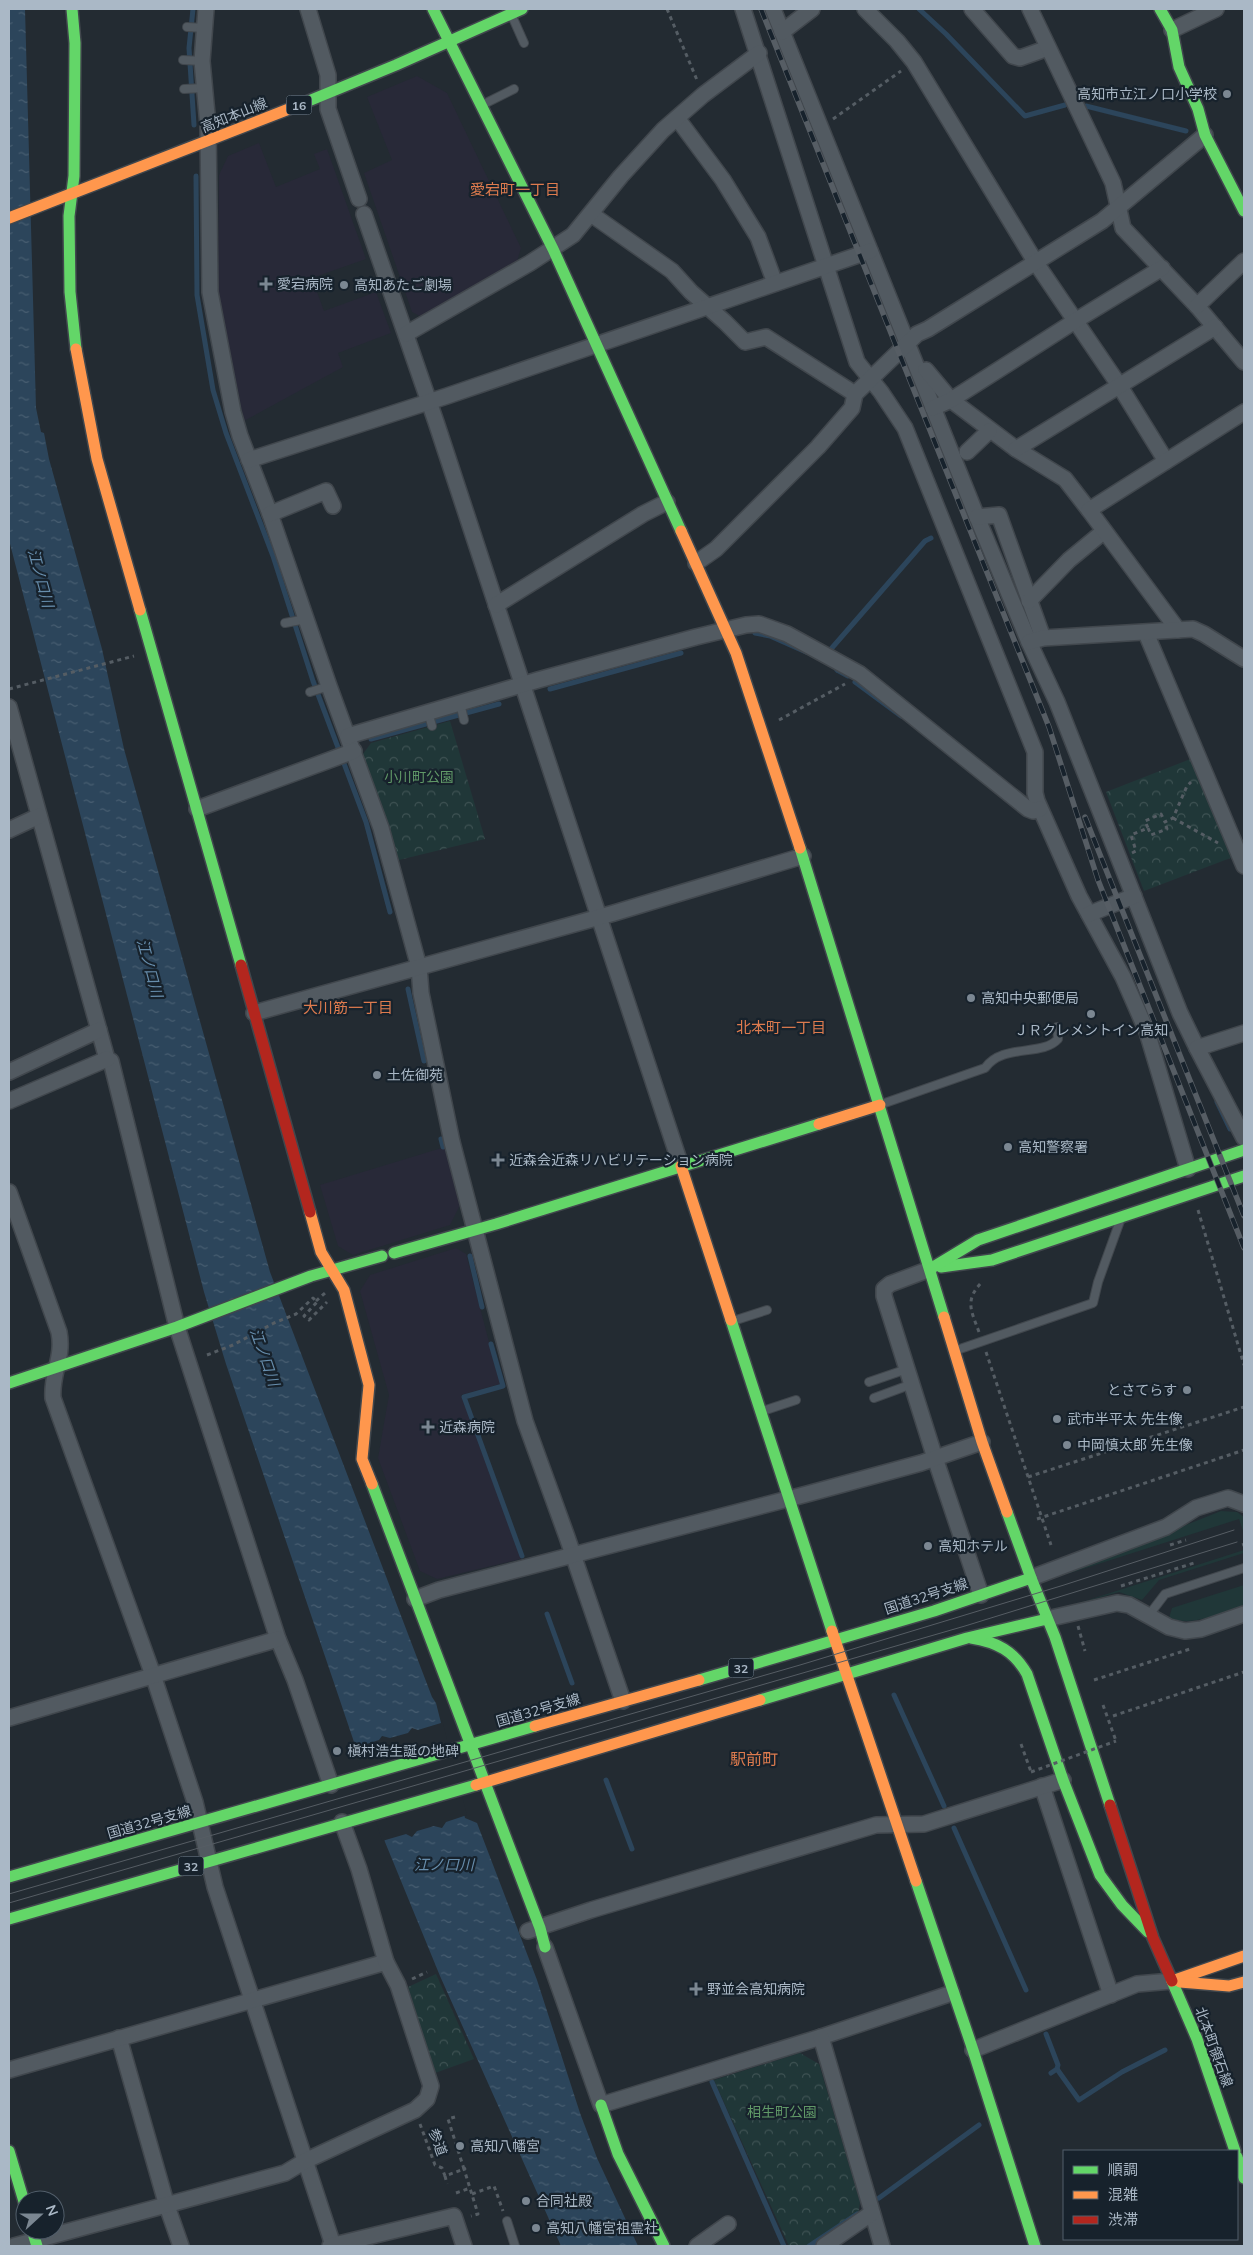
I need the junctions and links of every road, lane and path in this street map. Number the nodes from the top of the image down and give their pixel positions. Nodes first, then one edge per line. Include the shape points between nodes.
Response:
1 (72, 9) edge
2 (206, 9) edge
3 (308, 9) edge
4 (432, 9) edge
5 (522, 9) edge
6 (667, 9) edge
7 (743, 9) edge
8 (773, 9) edge
9 (812, 9) edge
10 (865, 9) edge
11 (972, 9) edge
12 (1030, 9) edge
13 (1160, 9) edge
14 (1216, 9) edge
15 (511, 14) junction
16 (187, 27) dead end
17 (204, 28) junction
18 (1172, 30) junction
19 (782, 32) junction
20 (449, 41) junction
21 (524, 43) dead end
22 (1048, 48) junction
23 (759, 53) junction
24 (183, 60) dead end
25 (202, 61) junction
26 (914, 62) junction
27 (203, 88) junction
28 (514, 89) dead end
29 (184, 90) dead end
30 (328, 94) junction
31 (703, 95) junction
32 (482, 105) junction
33 (677, 118) junction
34 (827, 124) dead end
35 (1206, 135) junction
36 (208, 142) junction
37 (72, 193) junction
38 (359, 199) dead end
39 (1118, 208) junction
40 (1244, 212) edge
41 (364, 214) dead end
42 (591, 214) junction
43 (9, 218) edge
44 (553, 249) junction
45 (870, 251) junction
46 (1244, 261) edge
47 (1036, 263) junction
48 (827, 265) junction
49 (1162, 268) junction
50 (775, 283) junction
51 (1197, 306) junction
52 (709, 307) junction
53 (1075, 320) junction
54 (1215, 327) junction
55 (406, 334) junction
56 (595, 344) junction
57 (908, 344) junction
58 (1244, 362) edge
59 (926, 370) dead end
60 (871, 378) junction
61 (1119, 385) junction
62 (855, 394) junction
63 (951, 400) junction
64 (429, 401) junction
65 (933, 408) junction
66 (1244, 412) edge
67 (989, 430) junction
68 (1016, 449) junction
69 (967, 452) dead end
70 (249, 460) junction
71 (1166, 461) junction
72 (667, 502) junction
73 (333, 506) dead end
74 (1089, 510) junction
75 (270, 514) junction
76 (977, 516) junction
77 (1103, 532) junction
78 (696, 563) junction
79 (1029, 601) junction
80 (496, 604) junction
81 (306, 619) junction
82 (285, 623) dead end
83 (726, 629) junction
84 (1178, 630) junction
85 (1146, 633) junction
86 (1036, 640) junction
87 (151, 651) junction
88 (1244, 659) edge
89 (860, 674) junction
90 (523, 684) junction
91 (329, 686) junction
92 (9, 689) edge
93 (310, 692) dead end
94 (460, 703) junction
95 (9, 707) edge
96 (464, 720) dead end
97 (779, 720) dead end
98 (348, 736) junction
99 (345, 754) junction
100 (1192, 781) dead end
101 (197, 809) junction
102 (1040, 809) junction
103 (39, 816) junction
104 (1173, 818) junction
105 (1165, 822) junction
106 (1148, 828) junction
107 (9, 830) edge
108 (1226, 842) dead end
109 (1128, 855) dead end
110 (802, 856) junction
111 (1244, 866) edge
112 (1134, 896) junction
113 (1089, 914) junction
114 (597, 917) junction
115 (419, 967) junction
116 (254, 1013) junction
117 (1057, 1027) dead end
118 (99, 1030) junction
119 (1244, 1033) edge
120 (1197, 1048) junction
121 (106, 1059) junction
122 (10, 1069) edge
123 (23, 1094) junction
124 (9, 1101) edge
125 (880, 1105) junction
126 (1244, 1138) edge
127 (1244, 1150) edge
128 (681, 1166) junction
129 (1188, 1169) junction
130 (1244, 1176) edge
131 (9, 1192) edge
132 (1204, 1204) dead end
133 (1122, 1216) junction
134 (475, 1229) junction
135 (394, 1252) dead end
136 (382, 1256) dead end
137 (930, 1269) junction
138 (333, 1271) junction
139 (986, 1279) dead end
140 (325, 1292) dead end
141 (330, 1298) dead end
142 (316, 1301) junction
143 (767, 1310) dead end
144 (731, 1321) junction
145 (177, 1327) junction
146 (982, 1341) junction
147 (955, 1351) junction
148 (1242, 1351) edge
149 (207, 1355) dead end
150 (1244, 1365) edge
151 (56, 1368) junction
152 (907, 1369) junction
153 (869, 1382) dead end
154 (9, 1383) edge
155 (912, 1384) junction
156 (874, 1398) dead end
157 (796, 1400) dead end
158 (1244, 1407) edge
159 (760, 1412) junction
160 (982, 1442) junction
161 (1244, 1450) edge
162 (935, 1458) junction
163 (1028, 1477) junction
164 (788, 1499) junction
165 (1244, 1504) edge
166 (1039, 1518) junction
167 (1051, 1546) dead end
168 (573, 1557) junction
169 (1194, 1562) dead end
170 (1244, 1568) edge
171 (1031, 1578) junction
172 (1114, 1588) dead end
173 (981, 1594) junction
174 (415, 1599) junction
175 (1244, 1614) edge
176 (1149, 1615) junction
177 (1048, 1619) junction
178 (967, 1638) junction
179 (278, 1639) junction
180 (835, 1640) junction
181 (1199, 1646) dead end
182 (1244, 1672) edge
183 (153, 1675) junction
184 (847, 1675) junction
185 (1094, 1680) dead end
186 (623, 1701) junction
187 (1102, 1704) dead end
188 (1113, 1716) dead end
189 (9, 1718) edge
190 (472, 1744) junction
191 (1021, 1744) dead end
192 (486, 1780) junction
193 (1063, 1780) junction
194 (330, 1785) junction
195 (1042, 1786) junction
196 (342, 1822) junction
197 (200, 1823) junction
198 (898, 1825) junction
199 (209, 1860) junction
200 (9, 1877) edge
201 (9, 1919) edge
202 (534, 1929) junction
203 (1153, 1938) junction
204 (545, 1947) joint
205 (1244, 1956) edge
206 (386, 1962) junction
207 (1172, 1981) junction
208 (1244, 1982) edge
209 (952, 1993) junction
210 (1111, 1995) junction
211 (253, 2000) junction
212 (821, 2037) junction
213 (118, 2038) junction
214 (973, 2050) junction
215 (9, 2070) edge
216 (601, 2105) junction
217 (455, 2117) dead end
218 (419, 2120) dead end
219 (1235, 2150) edge
220 (9, 2151) edge
221 (1238, 2159) edge
222 (305, 2161) junction
223 (465, 2168) junction
224 (444, 2176) junction
225 (1244, 2178) edge
226 (447, 2184) dead end
227 (470, 2188) junction
228 (21, 2190) edge
229 (456, 2193) dead end
230 (472, 2194) junction
231 (167, 2206) junction
232 (872, 2213) junction
233 (456, 2221) junction
234 (507, 2221) joint
235 (728, 2224) dead end
236 (65, 2232) edge
237 (32, 2240) edge
238 (382, 2240) edge
239 (14, 2246) edge
240 (181, 2246) edge
241 (332, 2246) edge
242 (464, 2246) edge
243 (516, 2246) edge
244 (664, 2246) edge
245 (697, 2246) edge
246 (824, 2246) edge
247 (882, 2246) edge
248 (1035, 2246) edge

1 - 37 main road via 75,43
2 - 17 street
3 - 30 street via 328,75
4 - 20 main road
5 - 15 main road, 高知本山線 / 16
6 - 31 path
7 - 23 street
8 - 19 street
9 - 19 street
10 - 26 street
11 - 22 street via 1013,56 1020,58
12 - 22 street
13 - 18 main road
14 - 18 street
15 - 20 main road, 高知本山線 / 16
15 - 21 lane
16 - 17 lane
17 - 25 street
18 - 35 main road via 1179,67
19 - 45 street
20 - 30 main road, 高知本山線 / 16
20 - 32 main road
22 - 39 street via 1113,183
23 - 31 street
23 - 48 street
24 - 25 lane
25 - 27 street
26 - 34 path
26 - 47 street
27 - 29 lane
27 - 36 street
28 - 32 lane
30 - 36 main road, 高知本山線 / 16
30 - 38 street via 328,109
31 - 33 street
32 - 44 main road
33 - 42 street
33 - 50 street via 758,237
35 - 39 street
35 - 40 main road
36 - 37 main road, 高知本山線 / 16
36 - 70 street via 210,292 233,412
37 - 43 main road, 高知本山線 / 16
37 - 87 main road via 68,216 70,292 80,373 100,475
39 - 47 street
39 - 49 street via 1123,228
41 - 55 street
42 - 44 street via 573,235
42 - 52 street via 672,271
44 - 55 street
44 - 56 main road
45 - 48 street
45 - 57 street
46 - 51 street
47 - 53 street
47 - 57 street via 916,334
48 - 50 street
48 - 60 street via 857,362
49 - 51 street
49 - 53 street
50 - 52 street
51 - 54 street
52 - 56 street
52 - 62 street via 744,342 766,337
53 - 61 street
53 - 63 street
54 - 58 street
54 - 61 street
55 - 64 street
56 - 64 street
56 - 72 main road
57 - 60 street
57 - 65 street
59 - 63 street
60 - 62 street
60 - 102 street via 905,428 1035,752 1035,793
61 - 68 street
61 - 71 street
62 - 78 street via 852,408 818,447 716,549
63 - 65 street
63 - 67 street
64 - 70 street
64 - 80 street
65 - 76 street
66 - 71 street
67 - 68 street
67 - 69 street
68 - 74 street via 1065,479
70 - 75 street
71 - 74 street
72 - 78 main road
72 - 80 street
73 - 75 street via 326,491
74 - 77 street
75 - 81 street
76 - 79 street via 999,515
76 - 86 street
77 - 79 street via 1069,560
77 - 84 street
78 - 83 main road
79 - 86 street
80 - 90 street
81 - 82 lane
81 - 91 street
83 - 89 street via 752,624 768,626
83 - 90 street
83 - 110 main road
84 - 85 street
84 - 88 street via 1193,629
85 - 86 street
85 - 111 street
86 - 112 street via 1057,702
87 - 92 path
87 - 101 main road
89 - 97 path
89 - 102 street via 1028,809
90 - 94 street
90 - 114 street
91 - 93 lane
91 - 98 street
94 - 96 lane
94 - 98 street via 430,719
95 - 103 street
98 - 99 street
99 - 101 street
99 - 115 street via 381,828
100 - 104 path
101 - 116 main road
102 - 113 street
103 - 107 street
103 - 118 street
104 - 105 path
104 - 108 path via 1217,843
105 - 106 path via 1167,829 1151,835
105 - 106 path via 1161,814 1145,821
106 - 109 path via 1130,835 1136,851
110 - 114 street
110 - 125 main road
112 - 113 street
112 - 120 street
113 - 129 street via 1123,977 1147,1032
114 - 115 street
114 - 128 street
115 - 116 street
115 - 134 street via 421,994 452,1142
116 - 138 main road via 321,1252
117 - 125 lane via 1058,1039 1055,1042 990,1060 985,1068
118 - 121 street
118 - 122 street
119 - 120 street
120 - 126 street
121 - 123 street
121 - 145 street via 110,1061
122 - 123 street
123 - 124 street
125 - 128 main road
125 - 137 main road
127 - 129 main road
128 - 134 main road
128 - 144 main road
129 - 137 main road via 978,1240
130 - 133 main road
131 - 151 street via 59,1332 61,1352
132 - 148 path via 1197,1207
133 - 137 main road via 992,1260
133 - 146 lane via 1093,1303
134 - 135 main road
134 - 168 street via 525,1421
136 - 138 main road
137 - 147 main road
137 - 152 street via 884,1289
138 - 145 main road via 311,1276
138 - 174 main road via 344,1290 369,1385 362,1459
139 - 146 path via 973,1294 970,1305
140 - 142 path
141 - 142 path via 309,1320 304,1316
142 - 149 path via 313,1298 296,1314
143 - 144 lane
144 - 159 main road
145 - 151 main road
145 - 179 street
146 - 147 lane
146 - 163 path
147 - 160 main road
148 - 150 path
151 - 154 main road
151 - 183 street via 53,1398
152 - 153 lane
152 - 155 street
155 - 156 lane
155 - 162 street
157 - 159 lane
158 - 163 path
159 - 164 main road
160 - 162 street
160 - 171 main road
161 - 166 path
162 - 164 street
162 - 173 street
163 - 166 path
164 - 168 street
164 - 180 main road
165 - 171 street via 1228,1498 1204,1505 1166,1527
166 - 167 path
168 - 174 street via 439,1590
168 - 186 street
169 - 172 path
170 - 176 lane via 1165,1594
171 - 173 main road, 国道32号支線 / 32
171 - 177 main road, 32
173 - 180 main road, 国道32号支線 / 32
174 - 190 main road
175 - 176 street via 1201,1629 1185,1631
176 - 177 street via 1129,1605 1113,1602
177 - 178 main road, 32
177 - 203 main road, 32
178 - 184 main road, 32
178 - 193 main road, 32 via 987,1640 1019,1658
179 - 183 street
179 - 194 street via 296,1680
180 - 184 main road
180 - 186 main road, 国道32号支線 / 32
181 - 185 path
182 - 188 path
183 - 189 street
183 - 197 street
184 - 192 main road, 32
184 - 198 main road
186 - 190 main road, 国道32号支線 / 32
187 - 191 path, bridge via 1116,1741 1031,1772
190 - 192 main road
190 - 194 main road, 国道32号支線 / 32
192 - 196 main road, 32
192 - 202 main road
193 - 195 street
193 - 203 main road, 32 via 1100,1875
194 - 197 main road, 国道32号支線 / 32
195 - 198 street via 924,1824
195 - 210 street
196 - 199 main road, 32
196 - 206 street
197 - 199 street
197 - 200 main road, 国道32号支線 / 32
198 - 202 street via 876,1825
198 - 209 main road
199 - 201 main road, 32
199 - 211 street via 215,1888
202 - 204 main road
203 - 207 main road, 32
204 - 216 street
205 - 207 main road
206 - 211 street
206 - 222 street via 398,1986 431,2086 427,2099 415,2110
207 - 208 main road via 1229,1986
207 - 210 street via 1137,1984
207 - 219 main road, 北本町領石線
209 - 212 street
209 - 214 main road
210 - 214 street
211 - 213 street
211 - 222 street
212 - 216 street
212 - 232 street
213 - 215 street
213 - 231 street
214 - 248 main road
216 - 244 main road via 618,2154
217 - 223 path via 448,2119
218 - 224 path, 参道 via 435,2165 442,2168
220 - 228 main road
221 - 225 main road
222 - 231 street via 285,2173
222 - 241 street
223 - 224 path, 参道
223 - 227 path
224 - 226 path
227 - 229 path
227 - 230 path
230 - 233 path via 478,2214
230 - 234 path via 494,2186
231 - 236 street
231 - 240 street
232 - 246 street
232 - 247 street
233 - 238 street via 454,2216
233 - 242 street
234 - 243 lane
235 - 245 street
237 - 239 street
238 - 241 street

